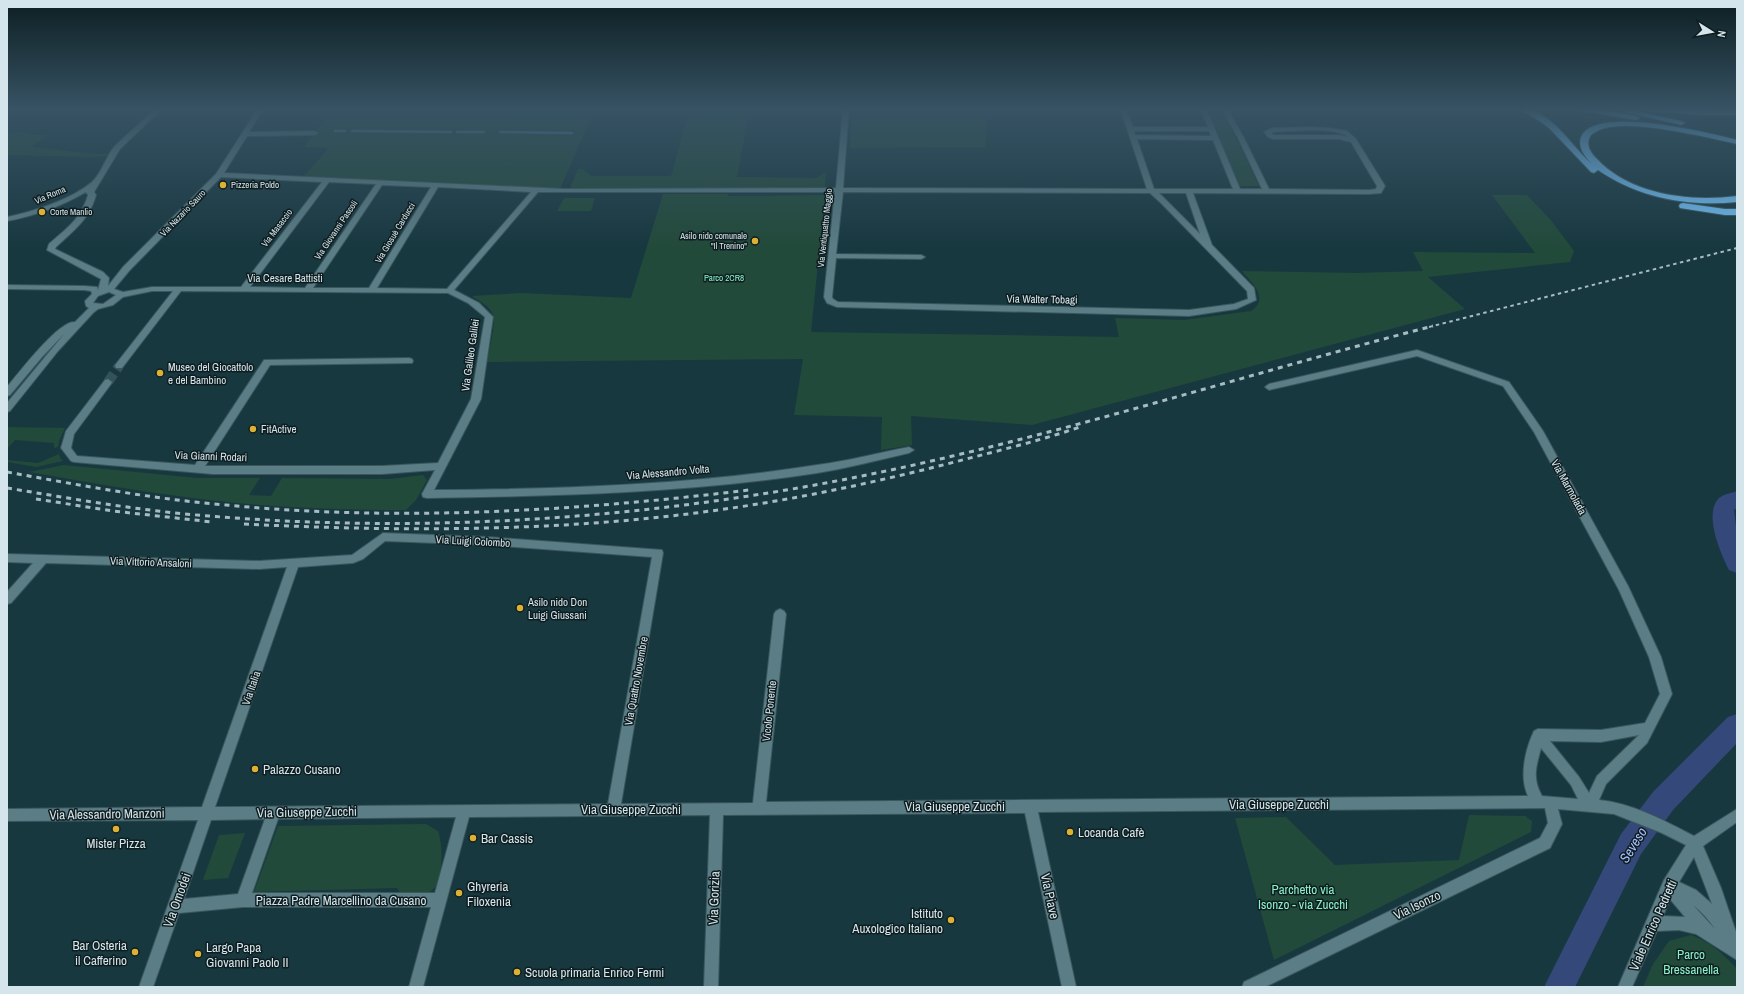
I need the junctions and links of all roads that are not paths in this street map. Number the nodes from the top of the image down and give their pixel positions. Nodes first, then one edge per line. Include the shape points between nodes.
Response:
1 (113, 154) edge
2 (232, 154) edge
3 (842, 154) edge
4 (1139, 154) edge
5 (1223, 154) edge
6 (1248, 154) edge
7 (1362, 154) edge
8 (1577, 154) edge
9 (1588, 154) edge
10 (219, 175) junction
11 (327, 180) junction
12 (97, 181) junction
13 (380, 183) junction
14 (436, 185) junction
15 (536, 190) junction
16 (839, 190) junction
17 (1189, 191) junction
18 (1153, 192) junction
19 (1238, 192) junction
20 (1266, 192) junction
21 (1650, 198) junction
22 (1737, 199) edge
23 (1737, 206) edge
24 (1737, 212) edge
25 (7, 219) edge
26 (1209, 247) junction
27 (832, 256) junction
28 (920, 257) dead end
29 (7, 287) edge
30 (179, 289) junction
31 (244, 289) junction
32 (308, 289) junction
33 (372, 290) junction
34 (103, 291) junction
35 (449, 291) junction
36 (120, 295) junction
37 (830, 301) joint
38 (96, 307) junction
39 (79, 323) junction
40 (409, 361) dead end
41 (119, 366) tunnel mouth
42 (108, 382) tunnel mouth
43 (1269, 387) dead end
44 (7, 393) edge
45 (7, 409) edge
46 (909, 450) dead end
47 (440, 466) junction
48 (198, 469) junction
49 (427, 494) joint
50 (658, 553) joint
51 (7, 558) edge
52 (43, 559) junction
53 (294, 563) junction
54 (7, 600) edge
55 (780, 614) dead end
56 (1648, 728) junction
57 (1538, 735) junction
58 (1544, 802) junction
59 (1030, 806) junction
60 (1590, 806) junction
61 (718, 808) junction
62 (759, 808) junction
63 (614, 809) junction
64 (465, 810) junction
65 (274, 812) junction
66 (208, 813) junction
67 (7, 815) edge
68 (1737, 815) edge
69 (1695, 843) junction
70 (1669, 885) junction
71 (242, 900) junction
72 (440, 900) junction
73 (174, 907) junction
74 (1654, 924) junction
75 (1709, 932) junction
76 (1729, 936) junction
77 (1737, 947) edge
78 (1737, 953) edge
79 (146, 987) edge
80 (416, 987) edge
81 (711, 987) edge
82 (1068, 987) edge
83 (1250, 987) edge
84 (1625, 987) edge

1 - 12 street
2 - 10 street, Via Nazario Sauro
3 - 16 street, Via Ventiquattro Maggio
4 - 18 street
5 - 19 street
6 - 20 street
7 - 20 street via 1381,186 1378,191
8 - 21 highway via 1600,175
9 - 22 highway via 1609,174 1652,192 1676,198 1716,201
10 - 11 street
10 - 34 street, Via Nazario Sauro
11 - 13 street
11 - 31 street, Via Masaccio
12 - 25 street, Via Roma via 69,197 31,213
12 - 34 street via 90,192 92,195 88,209 51,250 100,274 105,278
13 - 14 street
13 - 32 street, Via Giovanni Pascoli
14 - 15 street
14 - 33 street, Via Giosuè Carducci
15 - 16 street
15 - 35 street
16 - 18 street
16 - 27 street, Via Ventiquattro Maggio
17 - 18 street
17 - 19 street
17 - 26 street
18 - 26 street via 1164,200
19 - 20 street
21 - 23 highway via 1699,206
21 - 24 highway via 1700,209
26 - 37 street, Via Walter Tobagi via 1251,290 1252,300 1236,306 1189,313 924,308 837,304
27 - 28 street
27 - 37 street, Via Ventiquattro Maggio via 828,296
29 - 34 street via 84,288
30 - 31 street, Via Cesare Battisti
30 - 36 street, Via Cesare Battisti via 152,289
30 - 41 street
31 - 32 street, Via Cesare Battisti
32 - 33 street, Via Cesare Battisti
33 - 35 street, Via Cesare Battisti
34 - 36 street via 117,290
34 - 38 street via 89,301 89,304
35 - 47 street, Via Galileo Galilei via 478,306 489,317 476,399
36 - 38 street via 108,305
38 - 39 street
39 - 44 street via 68,326 58,335
39 - 45 street
40 - 48 street via 267,362
42 - 48 street, Via Gianni Rodari via 69,433 66,448 74,459
43 - 56 street, Via Marmolada via 1417,353 1506,384 1538,431 1568,485 1624,589 1655,657 1666,694
46 - 49 street, Via Alessandro Volta via 818,468 696,483 616,489
47 - 48 street, Via Gianni Rodari via 382,470
47 - 49 street, Via Galileo Galilei
50 - 53 street, Via Luigi Colombo via 488,541 383,537 353,559
50 - 63 street, Via Quattro Novembre
51 - 52 street, Via Vittorio Ansaloni
52 - 53 street, Via Vittorio Ansaloni via 260,565
52 - 54 street
53 - 66 street, Via Italia
55 - 62 street, Vicolo Ponente
56 - 57 street via 1601,736
56 - 60 street, Via Marmolada via 1643,739 1601,780
57 - 58 street, Via Isonzo via 1529,771 1530,786
57 - 60 street via 1575,781
58 - 59 street, Via Giuseppe Zucchi
58 - 60 street, Via Giuseppe Zucchi
58 - 83 street, Via Isonzo via 1555,824 1545,843
59 - 62 street, Via Giuseppe Zucchi
59 - 82 street, Via Piave
60 - 69 street, Via Giuseppe Zucchi via 1627,812
61 - 62 street, Via Giuseppe Zucchi
61 - 63 street, Via Giuseppe Zucchi
61 - 81 street, Via Gorizia
63 - 64 street, Via Giuseppe Zucchi
64 - 65 street, Via Giuseppe Zucchi
64 - 72 street
65 - 66 street, Via Giuseppe Zucchi
65 - 71 street, Piazza Padre Marcellino da Cusano
66 - 67 street, Via Alessandro Manzoni
66 - 73 street, Via Omodei
68 - 69 street
69 - 70 street, Viale Enrico Pedretti
69 - 76 street via 1714,888
70 - 74 street, Viale Enrico Pedretti
70 - 75 street via 1681,903
70 - 76 street via 1685,890 1700,901
71 - 72 street, Piazza Padre Marcellino da Cusano
71 - 73 street, Piazza Padre Marcellino da Cusano
72 - 80 street
73 - 79 street, Via Omodei
74 - 75 street via 1683,922
74 - 84 street, Viale Enrico Pedretti
75 - 78 street
76 - 77 street

